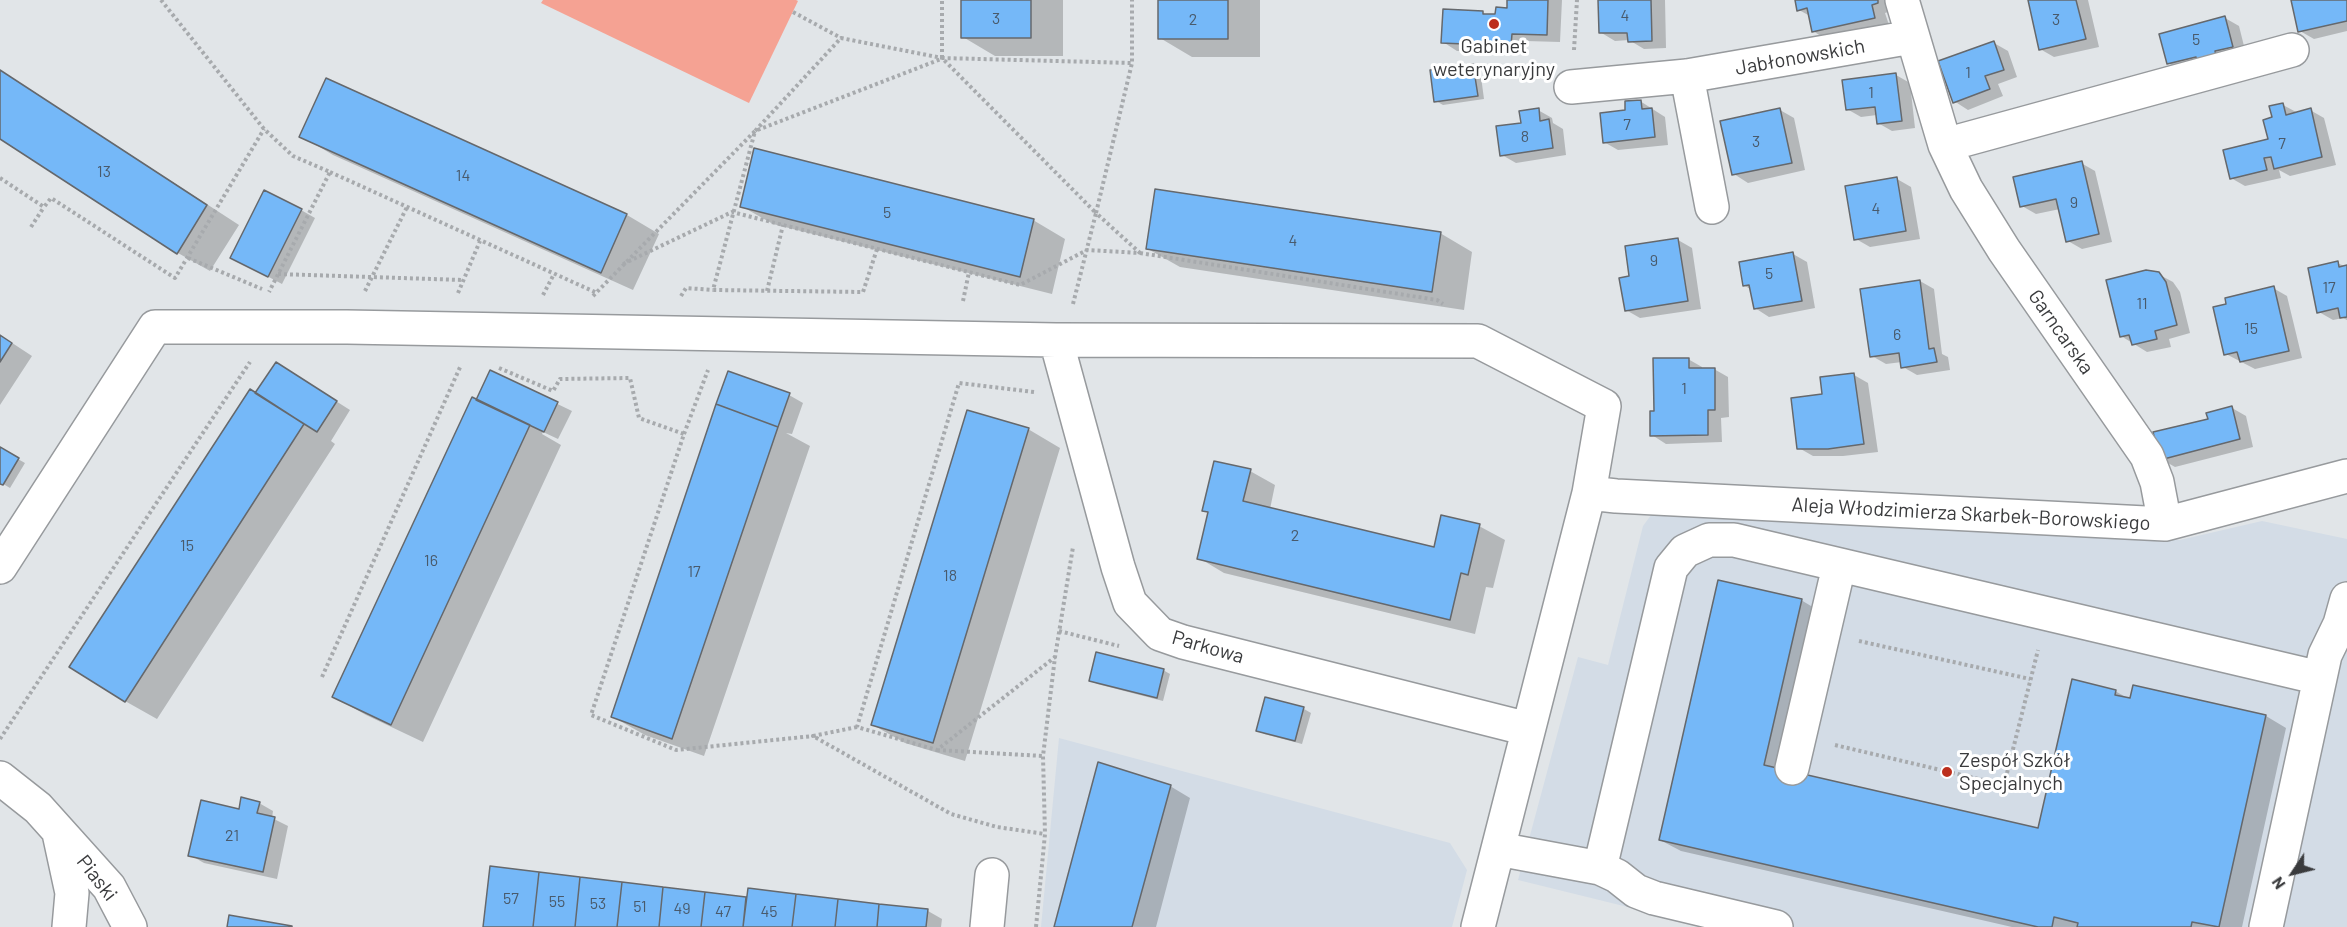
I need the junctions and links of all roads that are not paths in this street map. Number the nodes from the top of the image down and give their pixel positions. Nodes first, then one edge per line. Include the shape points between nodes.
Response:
1 (1902, 0) edge
2 (1912, 37) junction
3 (2292, 50) dead end
4 (1687, 76) junction
5 (1571, 87) road end
6 (1945, 145) junction
7 (1712, 207) dead end
8 (1056, 340) junction
9 (2347, 476) edge
10 (1589, 493) junction
11 (2164, 524) junction
12 (1839, 566) junction
13 (0, 567) edge
14 (2347, 599) edge
15 (2320, 678) junction
16 (1528, 729) junction
17 (1792, 768) dead end
18 (0, 778) edge
19 (59, 831) junction
20 (1498, 849) junction
21 (1600, 868) junction
22 (992, 875) dead end
23 (1481, 926) edge
24 (69, 927) edge
25 (130, 927) edge
26 (987, 927) edge
27 (1776, 927) edge
28 (2266, 927) edge

1 - 2 street, Garncarska
2 - 4 street, Jabłonowskich
2 - 6 street, Garncarska
3 - 6 street
4 - 5 street, Jabłonowskich
4 - 7 street
6 - 11 street, Garncarska via 1966,189 2004,250 2147,456 2157,482
8 - 10 street via 1478,341 1604,406
8 - 13 street via 155,327
8 - 16 street, Parkowa via 1130,603 1160,634
9 - 11 street, Aleja Włodzimierza Skarbek-Borowskiego
10 - 11 street, Aleja Włodzimierza Skarbek-Borowskiego
10 - 16 street
12 - 15 street
12 - 17 street
12 - 21 street via 1720,538 1696,544 1677,558 1671,568
14 - 15 street
15 - 28 street
16 - 20 street
18 - 19 street, Piaski via 38,808
19 - 24 street, Piaski via 72,893
19 - 25 street, Piaski via 109,888
20 - 21 street
20 - 23 street
21 - 27 street via 1654,898
22 - 26 street

